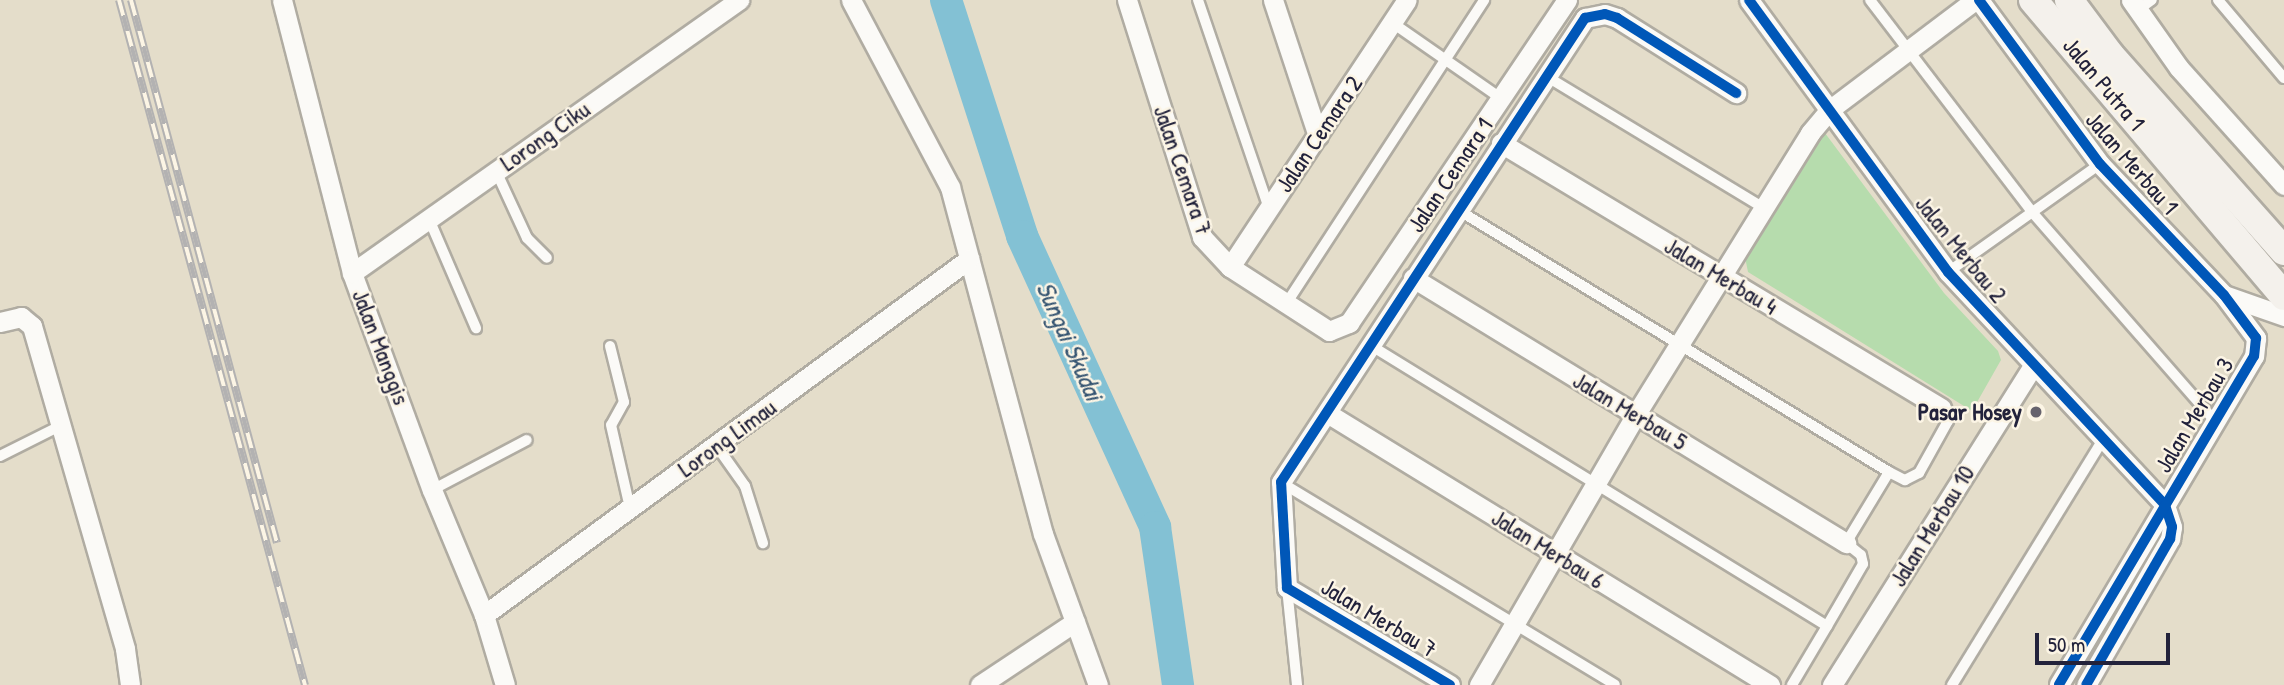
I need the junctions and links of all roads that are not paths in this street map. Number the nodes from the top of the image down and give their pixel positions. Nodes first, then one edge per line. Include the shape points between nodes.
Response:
1 (282, 0) edge
2 (851, 0) edge
3 (1127, 0) edge
4 (1198, 0) edge
5 (1272, 0) edge
6 (1407, 0) edge
7 (1484, 0) edge
8 (1567, 0) edge
9 (1749, 0) edge
10 (1870, 0) edge
11 (1977, 0) edge
12 (2033, 0) edge
13 (2069, 0) edge
14 (2218, 0) edge
15 (735, 1) edge
16 (2140, 3) edge
17 (1394, 24) junction
18 (1906, 52) junction
19 (1447, 61) junction
20 (1545, 76) junction
21 (2284, 78) edge
22 (1736, 93) dead end
23 (1502, 99) junction
24 (1829, 110) junction
25 (1318, 136) junction
26 (1501, 143) junction
27 (2099, 164) junction
28 (496, 171) junction
29 (2284, 185) edge
30 (1269, 208) junction
31 (1764, 208) junction
32 (1457, 209) junction
33 (2032, 212) junction
34 (429, 219) junction
35 (2284, 251) edge
36 (547, 258) dead end
37 (969, 259) junction
38 (1230, 267) junction
39 (1948, 272) junction
40 (352, 273) junction
41 (1721, 276) junction
42 (1413, 278) junction
43 (2224, 295) junction
44 (2284, 296) edge
45 (1286, 304) junction
46 (2284, 316) edge
47 (0, 322) edge
48 (476, 328) dead end
49 (1322, 328) joint
50 (1370, 345) junction
51 (610, 346) dead end
52 (1678, 346) junction
53 (2257, 347) joint
54 (2032, 367) junction
55 (1941, 408) joint
56 (1327, 413) junction
57 (1636, 414) junction
58 (2215, 421) junction
59 (64, 425) junction
60 (527, 440) dead end
61 (2102, 441) junction
62 (716, 446) junction
63 (0, 456) edge
64 (1889, 471) junction
65 (1281, 482) junction
66 (1598, 482) junction
67 (432, 490) junction
68 (2165, 505) junction
69 (631, 508) junction
70 (763, 543) dead end
71 (1846, 543) junction
72 (1555, 553) junction
73 (1287, 588) junction
74 (484, 615) junction
75 (1075, 622) junction
76 (1514, 623) junction
77 (1827, 626) junction
78 (1837, 683) edge
79 (130, 685) edge
80 (505, 685) edge
81 (980, 685) edge
82 (1098, 685) edge
83 (1297, 685) edge
84 (1450, 685) edge
85 (1479, 685) edge
86 (1615, 685) edge
87 (1770, 685) edge
88 (1792, 685) edge
89 (1952, 685) edge
90 (2059, 685) edge
91 (2086, 685) edge

1 - 40 street, Jalan Manggis
2 - 37 street via 950,187
3 - 38 street, Jalan Cemara 7 via 1202,237
4 - 30 lane
5 - 25 street
6 - 17 street, Jalan Cemara 2
7 - 19 lane
8 - 23 street, Jalan Cemara 1
9 - 24 street, Jalan Merbau 2
10 - 18 lane
11 - 18 street
11 - 27 street, Jalan Merbau 1
12 - 44 main road, Jalan Putra 1
13 - 35 main road, Jalan Putra 1 via 2110,55
14 - 21 lane
15 - 28 street, Lorong Ciku
16 - 29 street via 2179,68
17 - 19 lane
17 - 25 street, Jalan Cemara 2
18 - 24 street
18 - 33 lane
19 - 23 lane
19 - 45 lane
20 - 22 street via 1585,18 1605,15
20 - 26 street
20 - 31 lane
23 - 49 street, Jalan Cemara 1 via 1349,323 1337,331
24 - 31 street
24 - 39 street, Jalan Merbau 2
25 - 30 street, Jalan Cemara 2
26 - 32 street
26 - 41 street, Jalan Merbau 4
27 - 33 lane
27 - 43 street, Jalan Merbau 1
28 - 34 street, Lorong Ciku
28 - 36 lane via 527,238
30 - 38 street, Jalan Cemara 2
31 - 41 street
32 - 42 street
32 - 52 lane
33 - 39 lane
33 - 58 lane
34 - 40 street, Lorong Ciku
34 - 48 lane
37 - 62 street, Lorong Limau
37 - 75 street via 1043,534
38 - 45 street, Jalan Cemara 7
39 - 54 street, Jalan Merbau 2
40 - 67 street, Jalan Manggis
41 - 52 street
41 - 55 street, Jalan Merbau 4
42 - 50 street
42 - 57 street, Jalan Merbau 5
43 - 46 street
43 - 53 street, Jalan Merbau 1 via 2251,331
45 - 49 street, Jalan Cemara 7
47 - 59 street via 21,317 30,322
50 - 56 street
50 - 66 lane
51 - 69 lane via 624,402 611,425
52 - 57 street
52 - 64 lane
53 - 58 street, Jalan Merbau 3
54 - 61 street, Jalan Merbau 2
54 - 78 street, Jalan Merbau 10
55 - 64 lane via 1948,421 1919,473 1905,480
56 - 65 street
56 - 72 street, Jalan Merbau 6
57 - 66 street
57 - 71 street, Jalan Merbau 5
58 - 68 street, Jalan Merbau 3
59 - 63 lane
59 - 79 street via 125,649
60 - 67 lane
61 - 68 street, Jalan Merbau 2
61 - 89 lane
62 - 69 street, Lorong Limau
62 - 70 lane via 745,486
64 - 71 lane
65 - 73 street
65 - 76 lane
66 - 72 street
66 - 77 lane
67 - 74 street, Jalan Manggis
68 - 90 street, Jalan Merbau 3
68 - 91 street via 2172,527 2170,539
69 - 74 street, Lorong Limau
71 - 77 lane via 1861,555 1863,564
72 - 76 street
72 - 87 street, Jalan Merbau 6
73 - 83 lane
73 - 84 street, Jalan Merbau 7
74 - 80 street, Jalan Manggis
75 - 81 street
75 - 82 street
76 - 85 street
76 - 86 lane
77 - 88 lane

